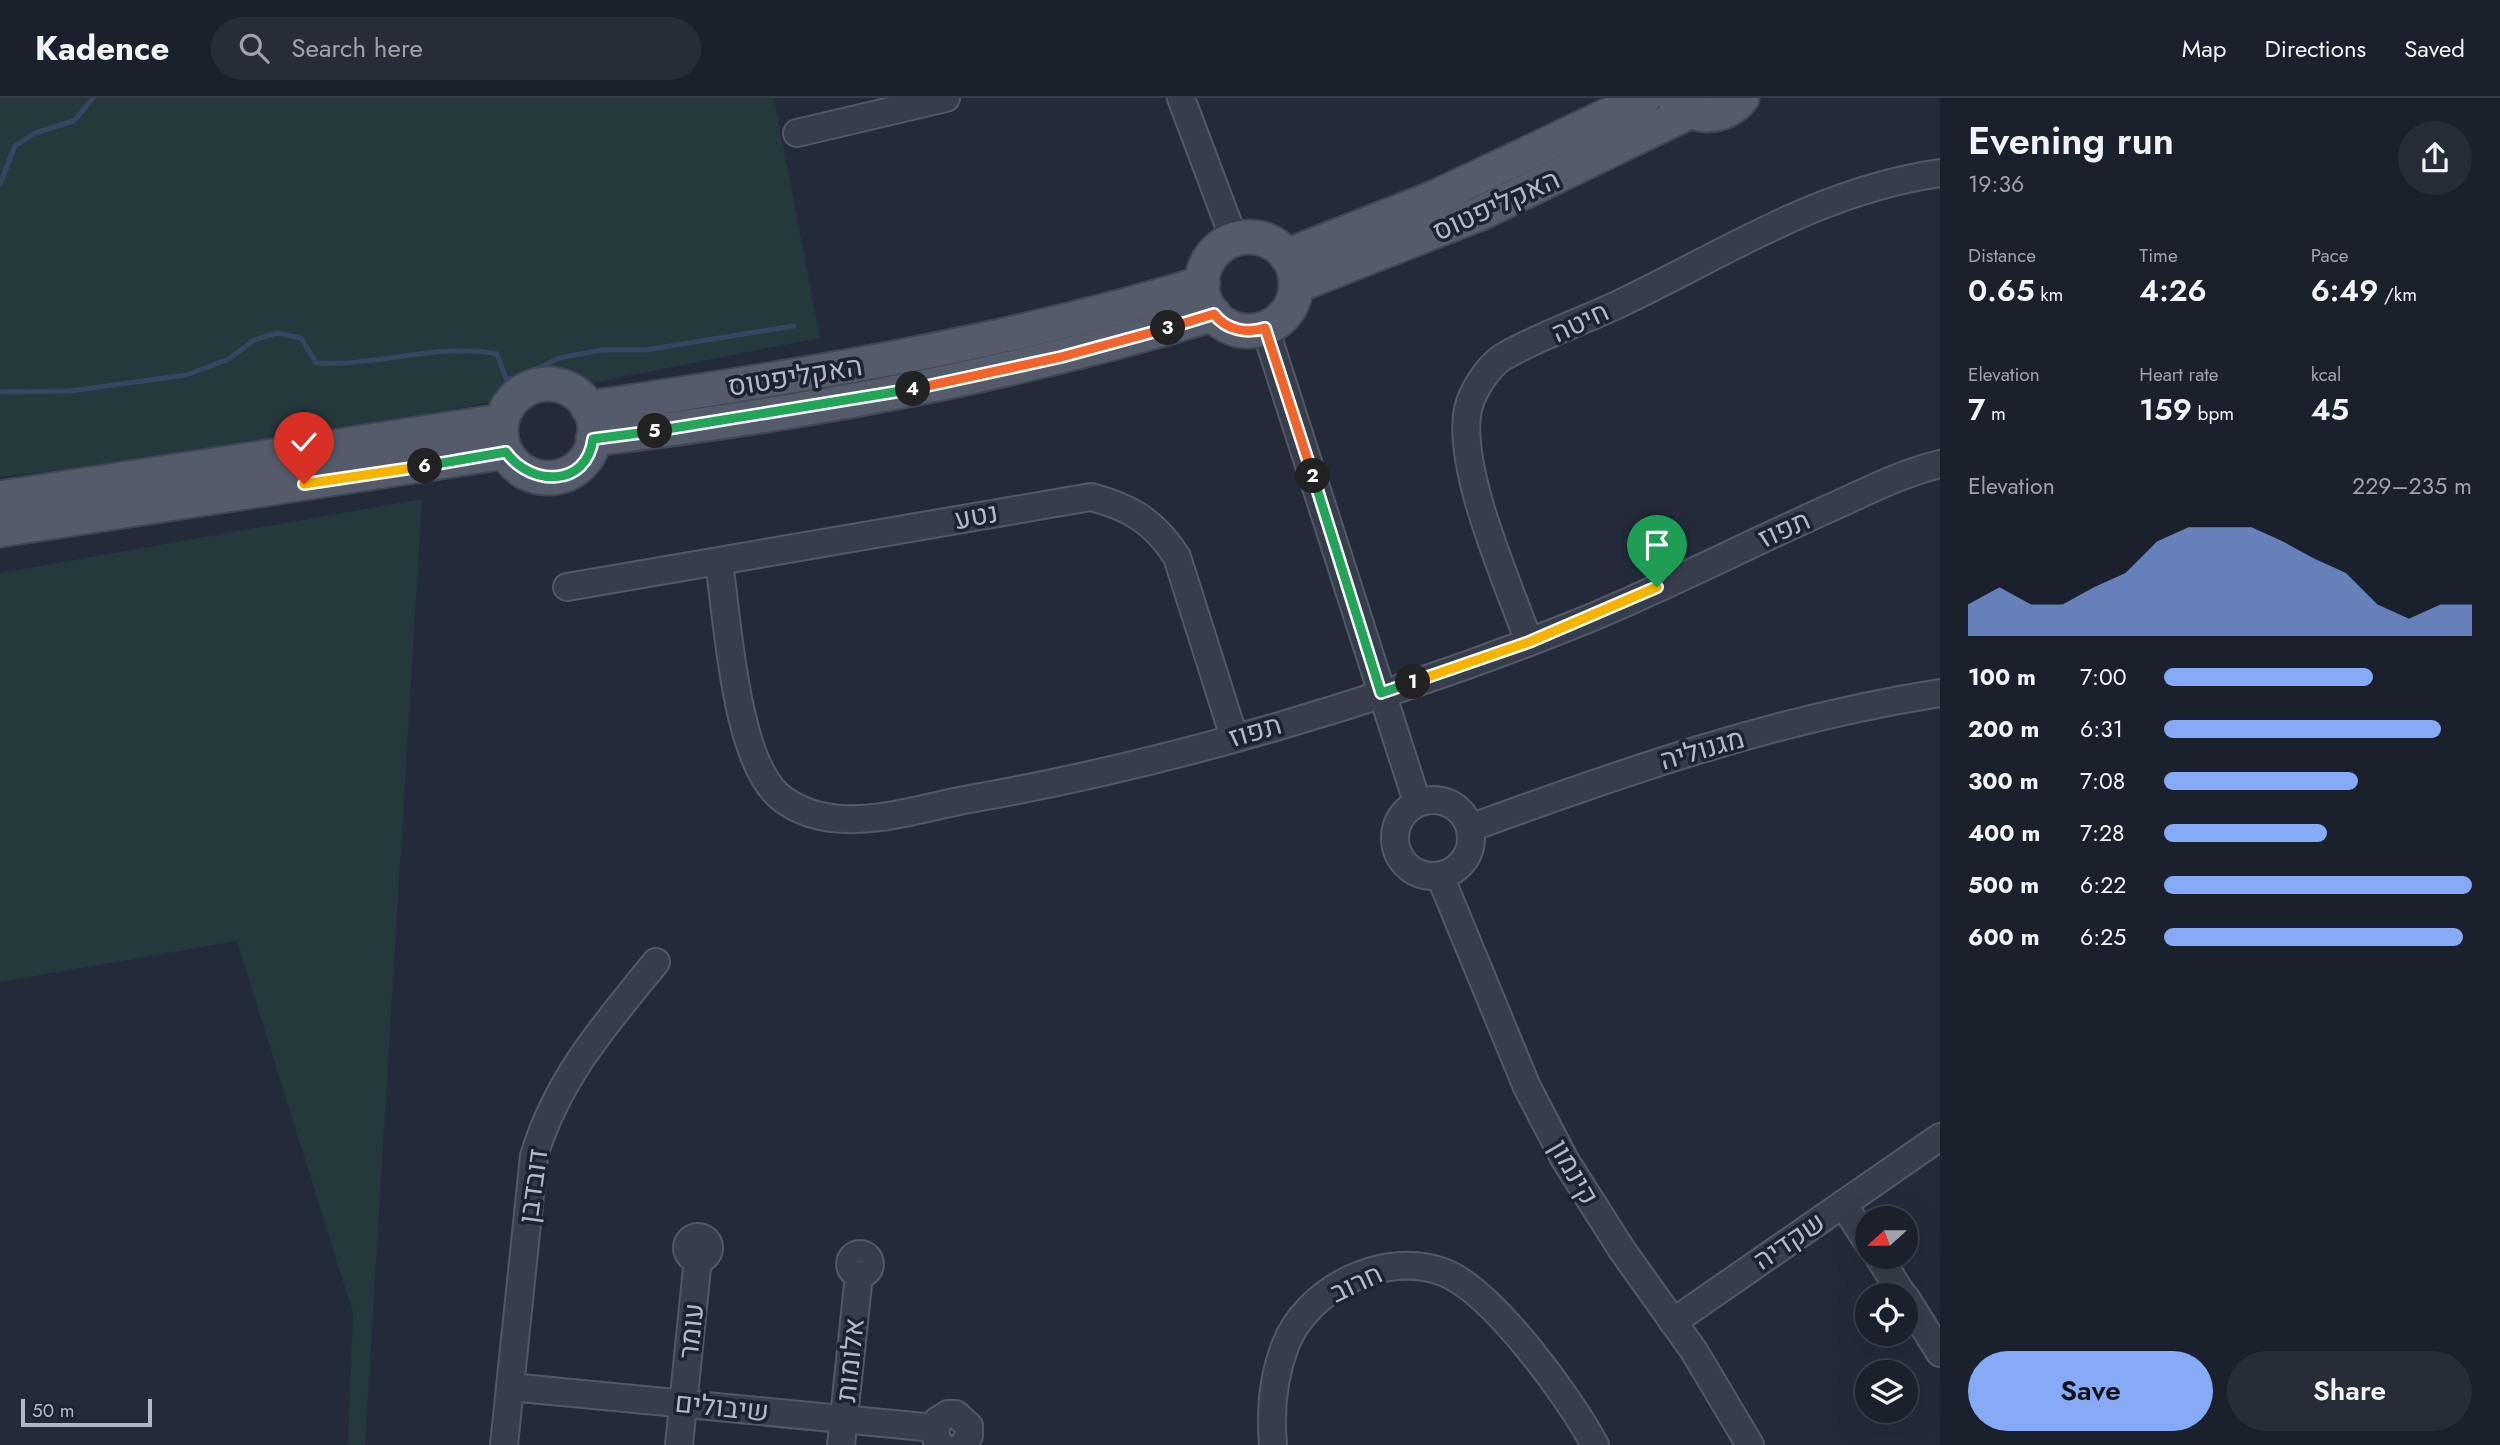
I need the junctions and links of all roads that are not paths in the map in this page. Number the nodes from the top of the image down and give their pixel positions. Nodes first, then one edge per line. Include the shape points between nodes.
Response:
1 (946, 98) edge
2 (1181, 98) edge
3 (1644, 98) edge
4 (1742, 98) edge
5 (1682, 104) edge
6 (855, 109) edge
7 (797, 133) dead end
8 (1940, 173) edge
9 (1234, 239) junction
10 (1291, 271) junction
11 (1209, 298) junction
12 (1265, 328) junction
13 (591, 424) junction
14 (503, 437) junction
15 (1940, 464) edge
16 (0, 498) edge
17 (0, 530) edge
18 (719, 563) junction
19 (567, 587) dead end
20 (1529, 642) junction
21 (1381, 693) junction
22 (1940, 694) edge
23 (1234, 737) junction
24 (1417, 802) junction
25 (1470, 828) junction
26 (1440, 876) junction
27 (656, 962) dead end
28 (1940, 1137) edge
29 (1843, 1204) junction
30 (1855, 1222) edge
31 (698, 1258) dead end
32 (859, 1275) dead end
33 (1918, 1318) edge
34 (1673, 1322) junction
35 (1940, 1353) edge
36 (510, 1387) junction
37 (683, 1403) junction
38 (843, 1432) edge
39 (938, 1437) edge
40 (503, 1445) edge
41 (679, 1445) edge
42 (963, 1445) edge
43 (1273, 1445) edge
44 (1595, 1445) edge
45 (1750, 1445) edge

1 - 6 street
2 - 9 street
3 - 10 main road, האקליפטוס
4 - 5 main road via 1710,116
5 - 10 main road, האקליפטוס via 1482,213
6 - 7 street
8 - 20 street, חיטה via 1857,190 1805,210 1501,358 1479,383 1469,407 1465,443 1473,482
9 - 10 main road via 1263,239
9 - 11 main road via 1212,256
10 - 12 main road via 1290,308
11 - 12 main road via 1229,327
11 - 13 main road, האקליפטוס via 1085,317
12 - 21 street
13 - 14 main road via 570,389 537,384 507,406
13 - 14 main road via 590,452 576,468 552,478 536,477 515,465
14 - 16 main road
14 - 17 main road
15 - 20 street, תפוז via 1878,487
18 - 19 street, נטע
18 - 23 street, נטע via 1091,497 1120,505 1146,519 1177,557
18 - 23 street, תפוז via 753,761 781,799 803,811 865,818 995,795
20 - 21 street, תפוז
21 - 23 street, תפוז
21 - 24 street
22 - 25 street, מגנוליה via 1840,712 1706,747
24 - 25 street via 1449,802
24 - 26 street via 1407,808 1395,827 1396,849 1418,873
25 - 26 street via 1469,853 1452,871
26 - 34 street, קינמון via 1527,1087 1565,1160
27 - 36 street, דובדבן via 589,1045 546,1119 534,1156
28 - 29 street, שקדיה
29 - 30 street
29 - 34 street, שקדיה
31 - 37 street, עומר
32 - 38 street, אלומות
33 - 35 street
34 - 45 street, קינמון
36 - 37 street, שיבולים
36 - 40 street, דובדבן
37 - 38 street, שיבולים
37 - 41 street, עומר
38 - 39 street, שיבולים
39 - 42 street via 937,1422 948,1414 962,1416 969,1429
43 - 44 street, חרוב via 1274,1387 1285,1344 1303,1318 1323,1296 1357,1276 1387,1266 1414,1265 1471,1286 1502,1315

